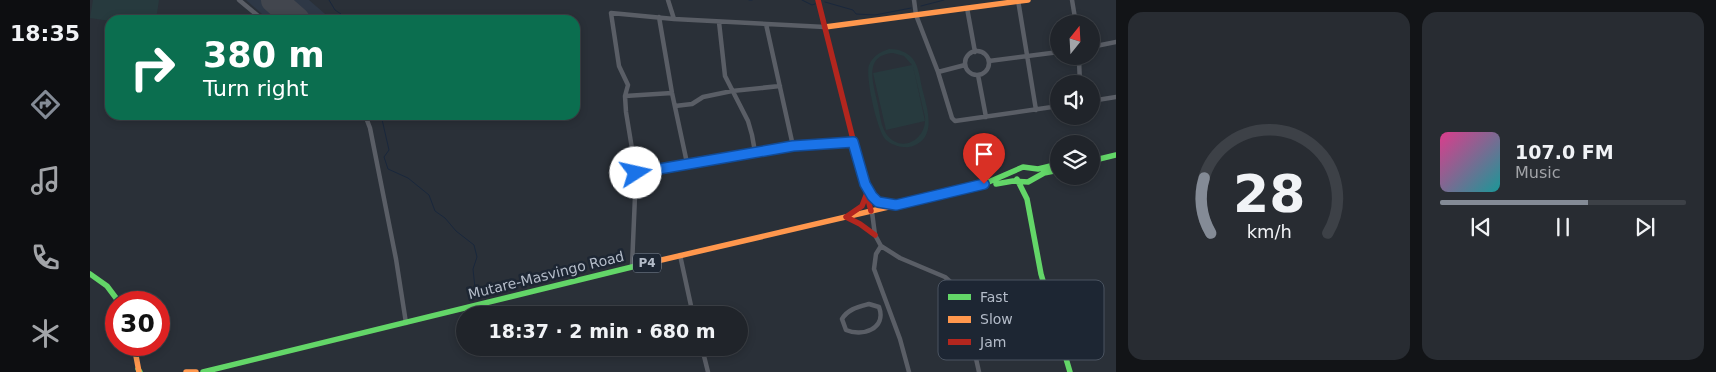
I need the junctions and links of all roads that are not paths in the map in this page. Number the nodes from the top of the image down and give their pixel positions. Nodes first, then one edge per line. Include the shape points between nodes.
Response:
1 (239, 0) edge
2 (668, 0) edge
3 (818, 0) edge
4 (914, 0) edge
5 (1028, 0) edge
6 (1072, 0) edge
7 (1019, 1) edge
8 (967, 8) junction
9 (256, 15) edge
10 (916, 15) junction
11 (1074, 15) edge
12 (659, 17) junction
13 (674, 19) junction
14 (719, 22) junction
15 (766, 24) junction
16 (825, 27) junction
17 (1116, 42) edge
18 (1100, 45) edge
19 (975, 52) junction
20 (1050, 53) edge
21 (1028, 56) junction
22 (989, 61) junction
23 (965, 65) junction
24 (938, 72) junction
25 (978, 75) junction
26 (780, 86) junction
27 (732, 91) junction
28 (672, 93) junction
29 (625, 96) junction
30 (1116, 97) edge
31 (1100, 100) edge
32 (675, 106) junction
33 (1050, 108) edge
34 (1036, 110) junction
35 (986, 117) junction
36 (368, 120) edge
37 (853, 142) junction
38 (793, 146) junction
39 (1116, 150) edge
40 (755, 152) junction
41 (1100, 154) edge
42 (1116, 155) edge
43 (1100, 159) edge
44 (686, 164) junction
45 (1050, 166) edge
46 (1030, 169) junction
47 (1018, 170) junction
48 (636, 173) junction
49 (1050, 173) edge
50 (1032, 179) junction
51 (1019, 181) junction
52 (865, 184) junction
53 (984, 184) junction
54 (867, 193) junction
55 (1027, 200) junction
56 (896, 205) junction
57 (872, 211) junction
58 (846, 217) junction
59 (875, 236) junction
60 (881, 246) junction
61 (680, 254) junction
62 (632, 266) junction
63 (90, 274) edge
64 (948, 280) edge
65 (1043, 280) edge
66 (111, 291) edge
67 (690, 306) edge
68 (406, 323) junction
69 (843, 326) joint
70 (136, 356) edge
71 (704, 356) edge
72 (1066, 360) edge
73 (139, 371) edge
74 (186, 372) edge
75 (196, 372) edge
76 (203, 372) edge
77 (708, 372) edge
78 (909, 372) edge
79 (1070, 372) edge

1 - 9 street
2 - 13 street
3 - 16 main road
4 - 10 street
5 - 7 main road
6 - 11 street
7 - 8 main road
7 - 21 street
8 - 10 main road
8 - 19 street
10 - 16 main road
10 - 24 street
12 - 13 street
12 - 28 street
12 - 29 street via 611,13 620,66 628,85
13 - 14 street
14 - 15 street
14 - 27 street via 724,76
15 - 16 street
15 - 26 street
16 - 37 main road
17 - 18 street
19 - 22 street via 982,53
19 - 23 street via 969,55
20 - 21 street
21 - 22 street
21 - 34 street
22 - 25 street via 985,72
23 - 24 street
23 - 25 street via 968,71
24 - 35 street via 953,120 960,122
25 - 35 street
26 - 27 street
26 - 38 street
27 - 32 street
27 - 40 street via 748,121
28 - 29 street
28 - 32 street
29 - 48 street
30 - 31 street
32 - 44 street
33 - 34 street
34 - 35 street
36 - 68 street
37 - 38 street
37 - 52 main road
38 - 40 street
39 - 41 main road
40 - 44 street
42 - 43 main road
44 - 48 street
45 - 46 main road, Mutare-Masvingo Road / P4
46 - 47 main road, Mutare-Masvingo Road / P4 via 1023,167
46 - 50 main road
47 - 51 main road via 1016,176
47 - 53 main road, Mutare-Masvingo Road / P4
48 - 62 street
49 - 50 main road, Mutare-Masvingo Road / P4
50 - 51 main road, Mutare-Masvingo Road / P4
50 - 55 main road
51 - 53 main road, Mutare-Masvingo Road / P4
51 - 55 main road
52 - 54 main road
52 - 56 main road via 878,202
53 - 56 main road, Mutare-Masvingo Road / P4
54 - 57 main road
54 - 58 main road via 862,206
55 - 65 main road
56 - 57 main road, Mutare-Masvingo Road / P4
57 - 58 main road, Mutare-Masvingo Road / P4
57 - 59 street
58 - 59 main road
58 - 61 main road, Mutare-Masvingo Road / P4
59 - 60 street
60 - 64 street
60 - 78 street via 874,268
61 - 62 main road, Mutare-Masvingo Road / P4
61 - 67 street
62 - 68 main road, Mutare-Masvingo Road / P4
63 - 66 main road
68 - 76 main road, Mutare-Masvingo Road / P4
69 - 69 street via 845,313 852,309 874,305 881,314 871,331 850,332
70 - 73 main road
71 - 77 street
72 - 79 main road
74 - 75 main road

